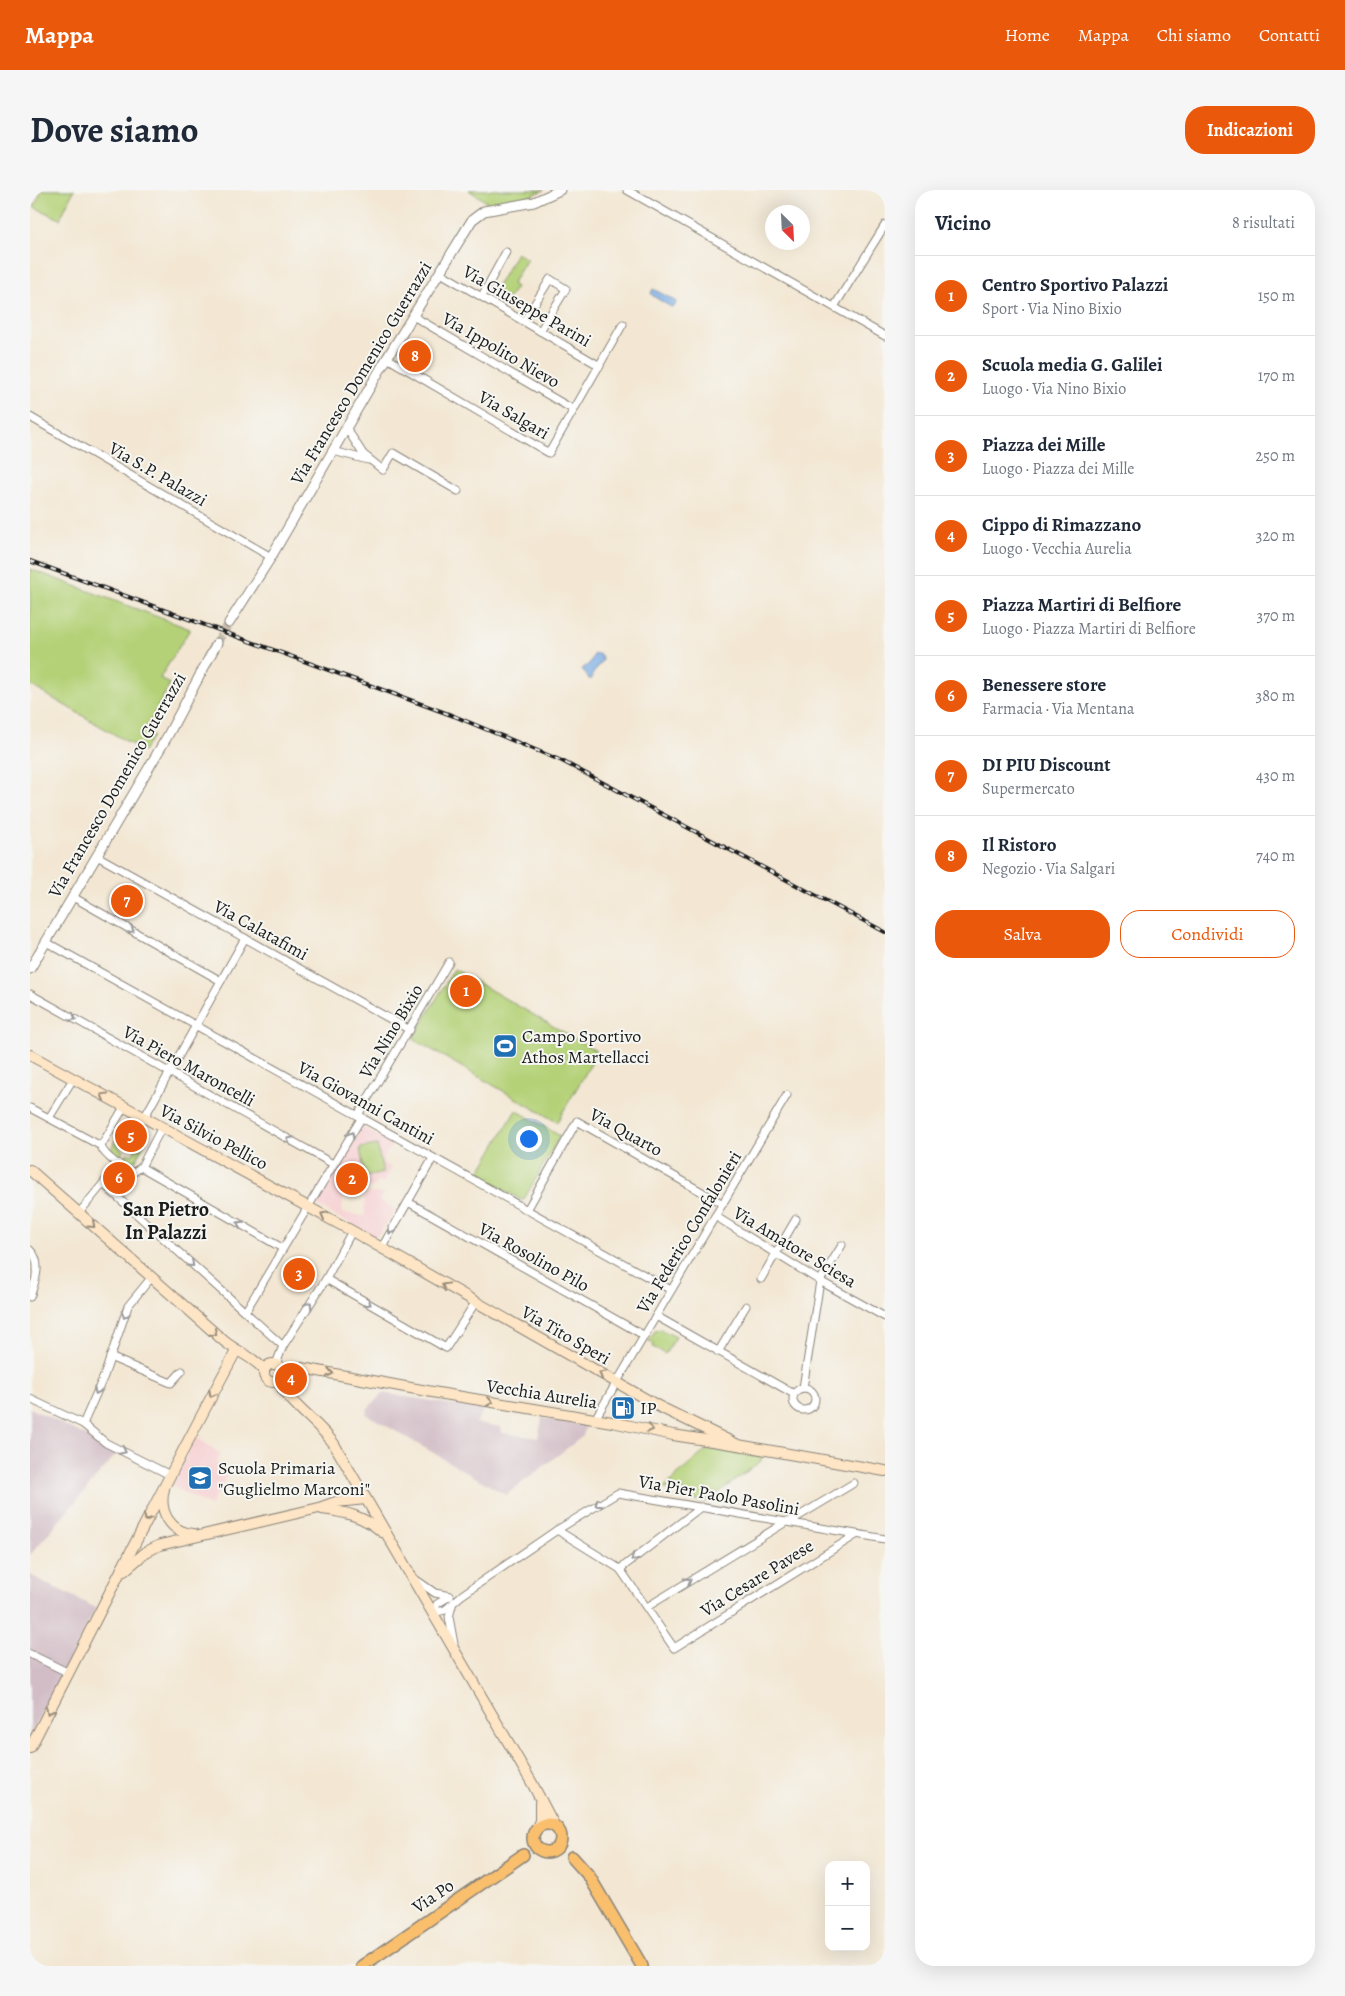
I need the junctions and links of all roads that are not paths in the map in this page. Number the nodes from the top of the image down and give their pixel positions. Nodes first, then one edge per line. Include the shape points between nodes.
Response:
1 (560, 190) edge
2 (627, 190) edge
3 (885, 225) edge
4 (506, 252) dead end
5 (439, 272) junction
6 (482, 296) junction
7 (834, 307) junction
8 (413, 316) junction
9 (524, 321) junction
10 (623, 324) dead end
11 (540, 331) junction
12 (885, 336) edge
13 (387, 358) junction
14 (600, 366) junction
15 (574, 410) junction
16 (30, 417) edge
17 (347, 429) junction
18 (333, 452) junction
19 (369, 460) junction
20 (458, 491) dead end
21 (271, 556) junction
22 (228, 623) tunnel mouth
23 (217, 643) tunnel mouth
24 (97, 856) junction
25 (73, 897) junction
26 (245, 938) junction
27 (46, 942) junction
28 (450, 962) dead end
29 (30, 969) edge
30 (221, 981) junction
31 (30, 994) edge
32 (196, 1026) junction
33 (410, 1030) junction
34 (30, 1055) edge
35 (170, 1072) junction
36 (72, 1078) junction
37 (787, 1095) dead end
38 (124, 1107) junction
39 (30, 1108) edge
40 (360, 1116) junction
41 (49, 1118) junction
42 (144, 1118) junction
43 (162, 1127) junction
44 (101, 1146) junction
45 (433, 1158) junction
46 (119, 1164) junction
47 (333, 1164) junction
48 (141, 1167) junction
49 (30, 1170) edge
50 (103, 1184) junction
51 (408, 1202) junction
52 (723, 1204) junction
53 (307, 1206) junction
54 (527, 1210) junction
55 (78, 1213) junction
56 (715, 1216) junction
57 (796, 1219) dead end
58 (352, 1231) junction
59 (842, 1244) dead end
60 (282, 1248) junction
61 (381, 1249) junction
62 (30, 1250) edge
63 (776, 1254) junction
64 (151, 1278) junction
65 (326, 1279) junction
66 (761, 1279) dead end
67 (820, 1281) junction
68 (671, 1290) junction
69 (30, 1297) edge
70 (475, 1302) junction
71 (746, 1306) dead end
72 (245, 1312) junction
73 (656, 1316) junction
74 (885, 1317) edge
75 (645, 1336) junction
76 (283, 1346) junction
77 (236, 1351) junction
78 (718, 1352) junction
79 (110, 1357) junction
80 (264, 1370) junction
81 (182, 1371) dead end
82 (279, 1372) junction
83 (617, 1383) junction
84 (803, 1388) junction
85 (794, 1394) junction
86 (30, 1399) edge
87 (679, 1416) junction
88 (595, 1419) junction
89 (82, 1424) junction
90 (673, 1435) junction
91 (738, 1444) junction
92 (885, 1471) edge
93 (168, 1474) junction
94 (854, 1483) dead end
95 (367, 1500) junction
96 (701, 1507) junction
97 (319, 1508) junction
98 (342, 1511) junction
99 (787, 1522) junction
100 (558, 1530) junction
101 (200, 1535) junction
102 (856, 1535) junction
103 (885, 1539) edge
104 (390, 1540) junction
105 (620, 1569) junction
106 (410, 1575) junction
107 (120, 1576) junction
108 (452, 1599) junction
109 (647, 1607) junction
110 (433, 1613) junction
111 (456, 1652) junction
112 (30, 1654) edge
113 (69, 1673) junction
114 (30, 1748) edge
115 (539, 1797) junction
116 (554, 1825) junction
117 (535, 1834) junction
118 (562, 1838) junction
119 (549, 1852) junction
120 (523, 1855) junction
121 (572, 1857) junction
122 (362, 1966) edge
123 (642, 1966) edge

1 - 5 street, Via Francesco Domenico Guerrazzi via 534,202 479,213
2 - 7 street
3 - 7 street
4 - 6 street
5 - 6 street, Via Giuseppe Parini
5 - 8 street, Via Francesco Domenico Guerrazzi
6 - 9 street, Via Giuseppe Parini
7 - 12 street
8 - 13 street, Via Francesco Domenico Guerrazzi
8 - 15 street, Via Ippolito Nievo
9 - 11 street, Via Giuseppe Parini
9 - 11 street via 550,279 566,289
10 - 14 street, Via Salgari
11 - 14 street, Via Giuseppe Parini
13 - 15 street, Via Salgari via 549,453
13 - 17 street, Via Francesco Domenico Guerrazzi
14 - 15 street, Via Salgari
16 - 21 street, Via S.P. Palazzi
17 - 18 street, Via Francesco Domenico Guerrazzi
17 - 19 street
18 - 19 street
18 - 21 street, Via Francesco Domenico Guerrazzi
19 - 20 street via 383,470 393,453
21 - 22 street, Via Francesco Domenico Guerrazzi
23 - 24 street, Via Francesco Domenico Guerrazzi via 167,737
24 - 25 street, Via Francesco Domenico Guerrazzi
24 - 26 street, Via Calatafimi
25 - 27 street, Via Francesco Domenico Guerrazzi
25 -> 30 street
26 - 30 street
26 - 33 street, Via Calatafimi
27 - 29 street, Via Francesco Domenico Guerrazzi
27 - 32 street, Via Giovanni Cantini
28 - 33 street, Via Nino Bixio
30 - 32 street
31 -> 35 street, Via Piero Maroncelli
32 - 35 street
32 - 40 street, Via Giovanni Cantini
33 - 40 street, Via Nino Bixio
34 - 36 main road, Via Silvio Pellico
35 - 42 street
47 -> 35 street, Via Piero Maroncelli
38 -> 36 main road, Via Silvio Pellico
36 - 41 street
37 - 52 street, Via Federico Confalonieri
38 - 42 main road, Via Silvio Pellico
38 - 44 street
39 - 41 street
40 - 45 street, Via Giovanni Cantini
47 -> 40 street, Via Nino Bixio
41 - 44 street
42 - 43 main road, Via Silvio Pellico
43 - 48 street
43 - 53 main road, Via Silvio Pellico
44 - 46 street
45 - 51 street
45 - 54 street, Via Giovanni Cantini
46 - 48 street via 131,1172
46 - 50 street
47 - 53 street, Via Nino Bixio
60 -> 48 street
49 - 55 main road
50 - 55 street
50 -> 72 street
51 -> 61 street
51 - 75 street, Via Rosolino Pilo
52 - 54 street, Via Quarto via 577,1121
52 - 56 street, Via Federico Confalonieri
58 -> 53 main road, Via Silvio Pellico
53 - 60 street, Via Nino Bixio
54 - 68 street, Via Giovanni Cantini
55 -> 64 main road
56 - 63 street, Via Amatore Sciesa
56 - 68 street, Via Federico Confalonieri
57 - 63 street
58 - 61 main road, Via Silvio Pellico
58 - 65 street
59 - 67 street
60 - 72 street, Via Nino Bixio
70 -> 61 main road, Via Tito Speri
62 - 69 street via 35,1256 38,1272
63 - 66 street
63 - 67 street, Via Amatore Sciesa
64 -> 77 main road
64 -> 79 street via 128,1306
65 -> 70 street via 446,1348
76 -> 65 street
67 - 74 street, Via Amatore Sciesa
67 - 84 street
68 - 73 street, Via Federico Confalonieri
83 -> 70 main road, Via Tito Speri
71 - 78 street
72 - 76 street
73 - 75 street, Via Federico Confalonieri
73 - 78 street
75 - 83 street, Via Federico Confalonieri
76 - 82 street
77 - 80 main road
77 -> 93 main road
78 - 85 street
79 - 81 street via 171,1383
79 -> 89 street
80 - 82 main road, Vecchia Aurelia via 269,1365
80 - 82 main road via 268,1380
82 -> 88 main road, Vecchia Aurelia via 302,1368
82 - 95 main road via 282,1391 330,1438
83 - 87 main road, Via Tito Speri
83 - 88 street, Via Federico Confalonieri
84 - 85 street
84 - 85 street via 814,1394 815,1402 811,1407 804,1410 797,1407
86 - 89 street
87 - 90 main road via 683,1426
87 - 91 main road, Via Tito Speri
88 -> 90 main road, Vecchia Aurelia
89 -> 93 street via 106,1443
90 - 91 main road, Vecchia Aurelia
91 - 92 main road, Vecchia Aurelia
93 - 101 main road via 163,1493 166,1516 178,1531
93 -> 107 main road
94 - 99 street
95 - 97 main road via 336,1502
95 - 98 main road via 353,1509
95 - 104 main road
96 - 99 street, Via Pier Paolo Pasolini
96 -> 100 street, Via Pier Paolo Pasolini via 616,1493
96 -> 105 street
97 - 98 main road
97 - 101 main road
98 - 104 main road via 372,1524
99 - 102 street, Via Pier Paolo Pasolini
109 -> 99 street
100 - 105 street
100 - 108 street, Via Pier Paolo Pasolini
101 - 107 main road via 146,1552
102 - 103 street, Via Pier Paolo Pasolini
102 - 109 street, Via Cesare Pavese via 674,1648
104 - 106 main road
105 - 109 street
106 - 108 street via 435,1593
106 - 110 main road
107 - 113 main road
108 - 110 street via 441,1613
108 - 111 street via 449,1617
110 - 111 main road
111 - 115 main road
112 - 113 street
113 -> 114 main road
115 - 116 main road
115 - 117 main road via 542,1808
116 - 117 main road via 544,1824
116 - 118 main road
117 - 119 main road via 536,1847
117 - 120 main road, Via Po
118 - 119 main road via 559,1847
118 - 121 main road
119 - 120 main road, Via Po
119 - 121 main road
120 - 122 main road, Via Po
121 - 123 main road via 588,1876

